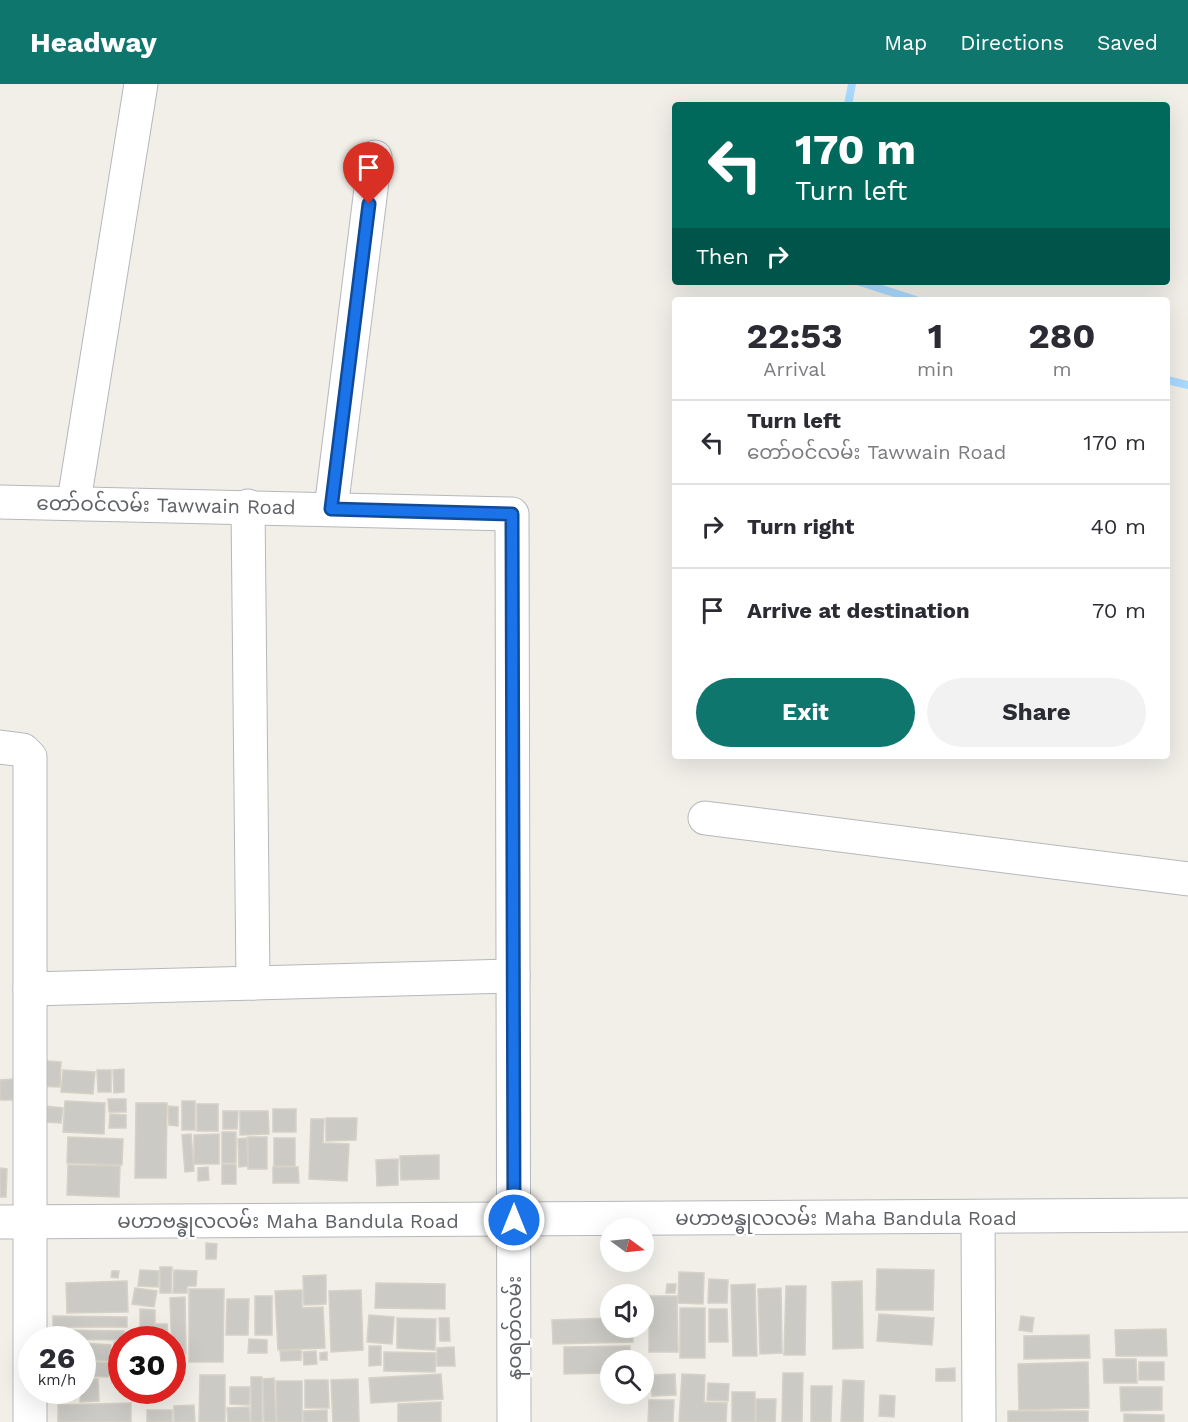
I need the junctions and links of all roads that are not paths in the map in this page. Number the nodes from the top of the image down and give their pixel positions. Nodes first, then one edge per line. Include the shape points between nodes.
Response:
1 (141, 84) edge
2 (375, 157) dead end
3 (74, 501) junction
4 (0, 502) edge
5 (248, 506) junction
6 (331, 509) junction
7 (512, 514) joint
8 (0, 747) edge
9 (705, 818) dead end
10 (1188, 879) edge
11 (513, 976) junction
12 (253, 983) junction
13 (30, 989) junction
14 (1188, 1215) edge
15 (978, 1218) junction
16 (514, 1220) junction
17 (15, 1222) edge
18 (30, 1422) edge
19 (514, 1422) edge
20 (979, 1422) edge

1 - 3 street
2 - 6 street
3 - 4 street, တော်ဝင်လမ်း Tawwain Road
3 - 5 street, တော်ဝင်လမ်း Tawwain Road
5 - 6 street, တော်ဝင်လမ်း Tawwain Road
5 - 12 street
6 - 7 street, တော်ဝင်လမ်း Tawwain Road
7 - 11 street, နဝရတ်လမ်း
8 - 13 street via 23,750 30,757
9 - 10 street
11 - 12 street
11 - 16 street, နဝရတ်လမ်း
12 - 13 street
13 - 17 street
14 - 15 street, မဟာဗန္ဓုလလမ်း Maha Bandula Road
15 - 16 street, မဟာဗန္ဓုလလမ်း Maha Bandula Road
15 - 20 street
16 - 17 street, မဟာဗန္ဓုလလမ်း Maha Bandula Road
16 - 19 street, နဝရတ်လမ်း
17 - 18 street

